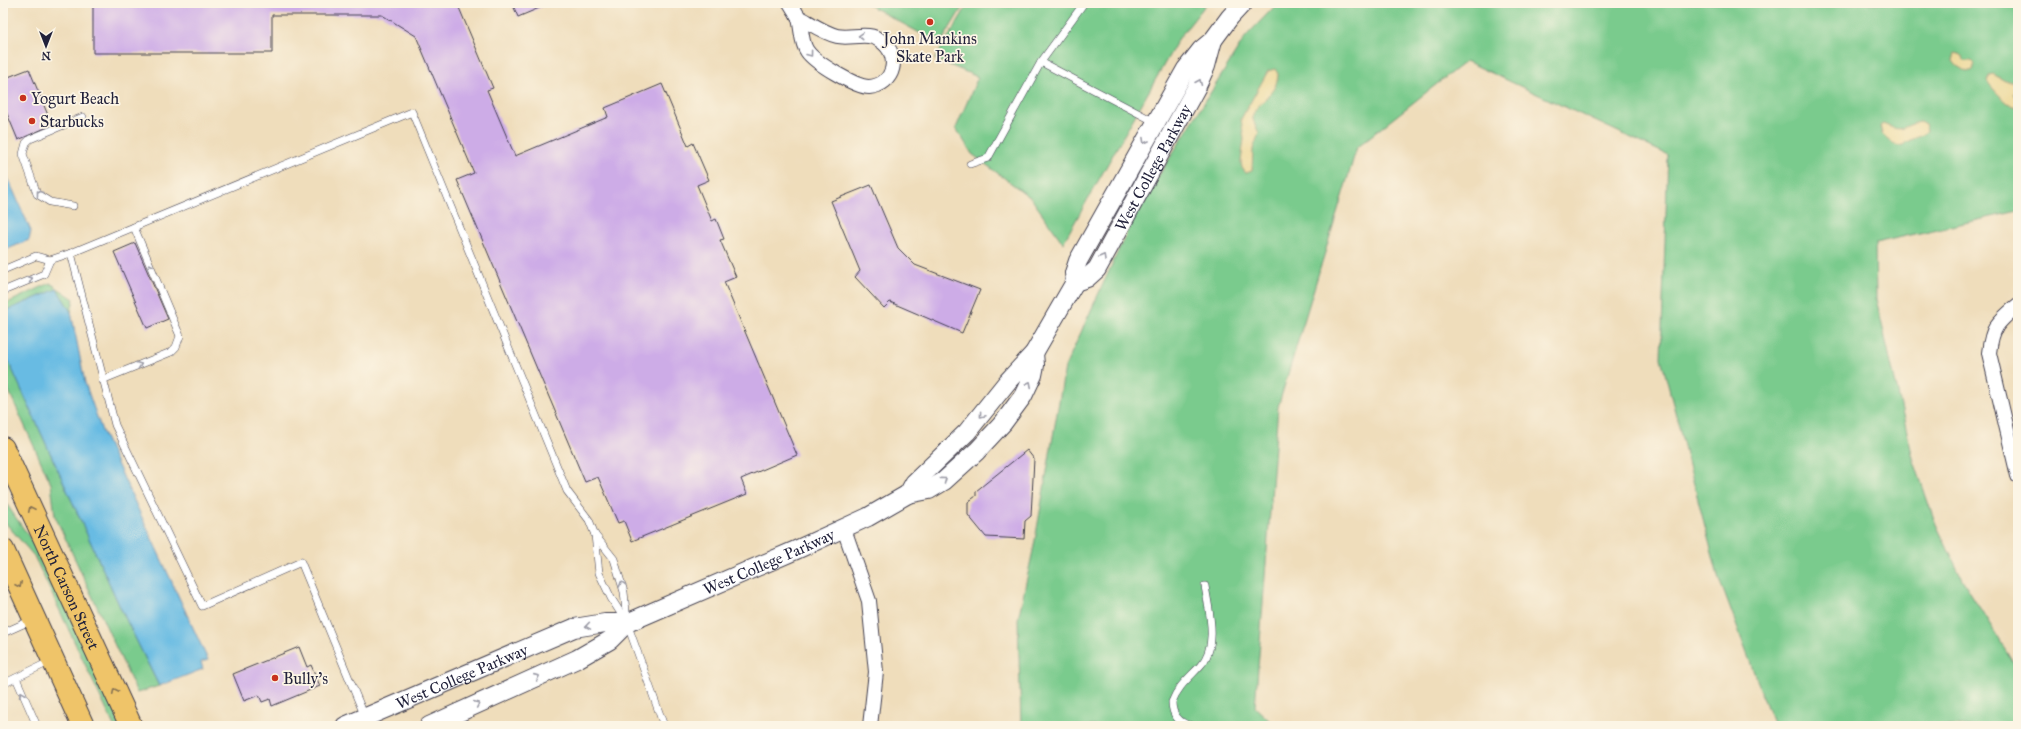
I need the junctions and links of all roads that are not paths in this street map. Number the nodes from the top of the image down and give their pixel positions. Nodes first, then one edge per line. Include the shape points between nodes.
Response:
1 (790, 3) edge
2 (1084, 3) edge
3 (1243, 3) edge
4 (798, 17) junction
5 (1213, 40) junction
6 (1041, 62) junction
7 (83, 117) dead end
8 (1155, 122) junction
9 (970, 164) dead end
10 (73, 206) dead end
11 (134, 227) junction
12 (71, 253) junction
13 (50, 260) junction
14 (3, 270) edge
15 (1075, 282) junction
16 (3, 290) edge
17 (2018, 305) edge
18 (102, 380) junction
19 (3, 448) edge
20 (2018, 476) edge
21 (844, 528) junction
22 (595, 535) junction
23 (3, 550) edge
24 (1205, 586) dead end
25 (35, 619) junction
26 (627, 623) junction
27 (3, 633) edge
28 (53, 660) junction
29 (16, 678) junction
30 (3, 684) edge
31 (365, 717) junction
32 (37, 726) edge
33 (83, 726) edge
34 (131, 726) edge
35 (345, 726) edge
36 (429, 726) edge
37 (664, 726) edge
38 (870, 726) edge
39 (1192, 726) edge
40 (1216, 726) edge
41 (1232, 726) edge

1 - 4 street
2 - 6 lane
3 - 5 street, West College Parkway
4 -> 4 street via 806,50 821,64 860,85 878,85 886,81 894,64 892,52 881,40 862,35 836,36
5 - 8 street, West College Parkway via 1186,68
15 -> 5 street, West College Parkway via 1087,278 1097,269 1196,88 1206,66
6 - 8 lane
6 - 9 lane via 988,158
10 -> 7 lane via 50,202 38,194 22,154 30,139
8 -> 15 street, West College Parkway via 1078,261 1074,273
11 - 12 lane
18 -> 11 lane via 171,352 180,336
11 - 22 lane via 412,112 566,491 589,520
12 - 13 lane
12 - 18 lane
13 - 14 lane via 36,256
16 -> 13 lane via 44,274
15 - 21 street, West College Parkway via 1034,353 967,432 914,482 908,494
17 - 20 street via 2000,321 1991,334 1989,353
18 - 31 lane via 115,425 202,606 301,562
34 -> 19 main road, North Carson Street
21 - 26 street, West College Parkway
21 - 38 street via 869,601 876,672
22 - 26 lane via 599,573
26 -> 22 lane via 624,592 614,559
23 -> 25 main road
24 - 39 lane via 1210,615 1210,650 1200,666 1179,686 1172,702 1176,717 1184,724
25 - 27 lane
25 - 28 main road
26 -> 31 street, West College Parkway via 605,623 574,628
36 -> 26 street, West College Parkway via 453,718 577,659 610,640
26 - 37 lane
28 - 29 lane
28 - 33 main road
29 - 30 lane
32 -> 29 lane
31 - 35 street, West College Parkway
40 - 41 lane

